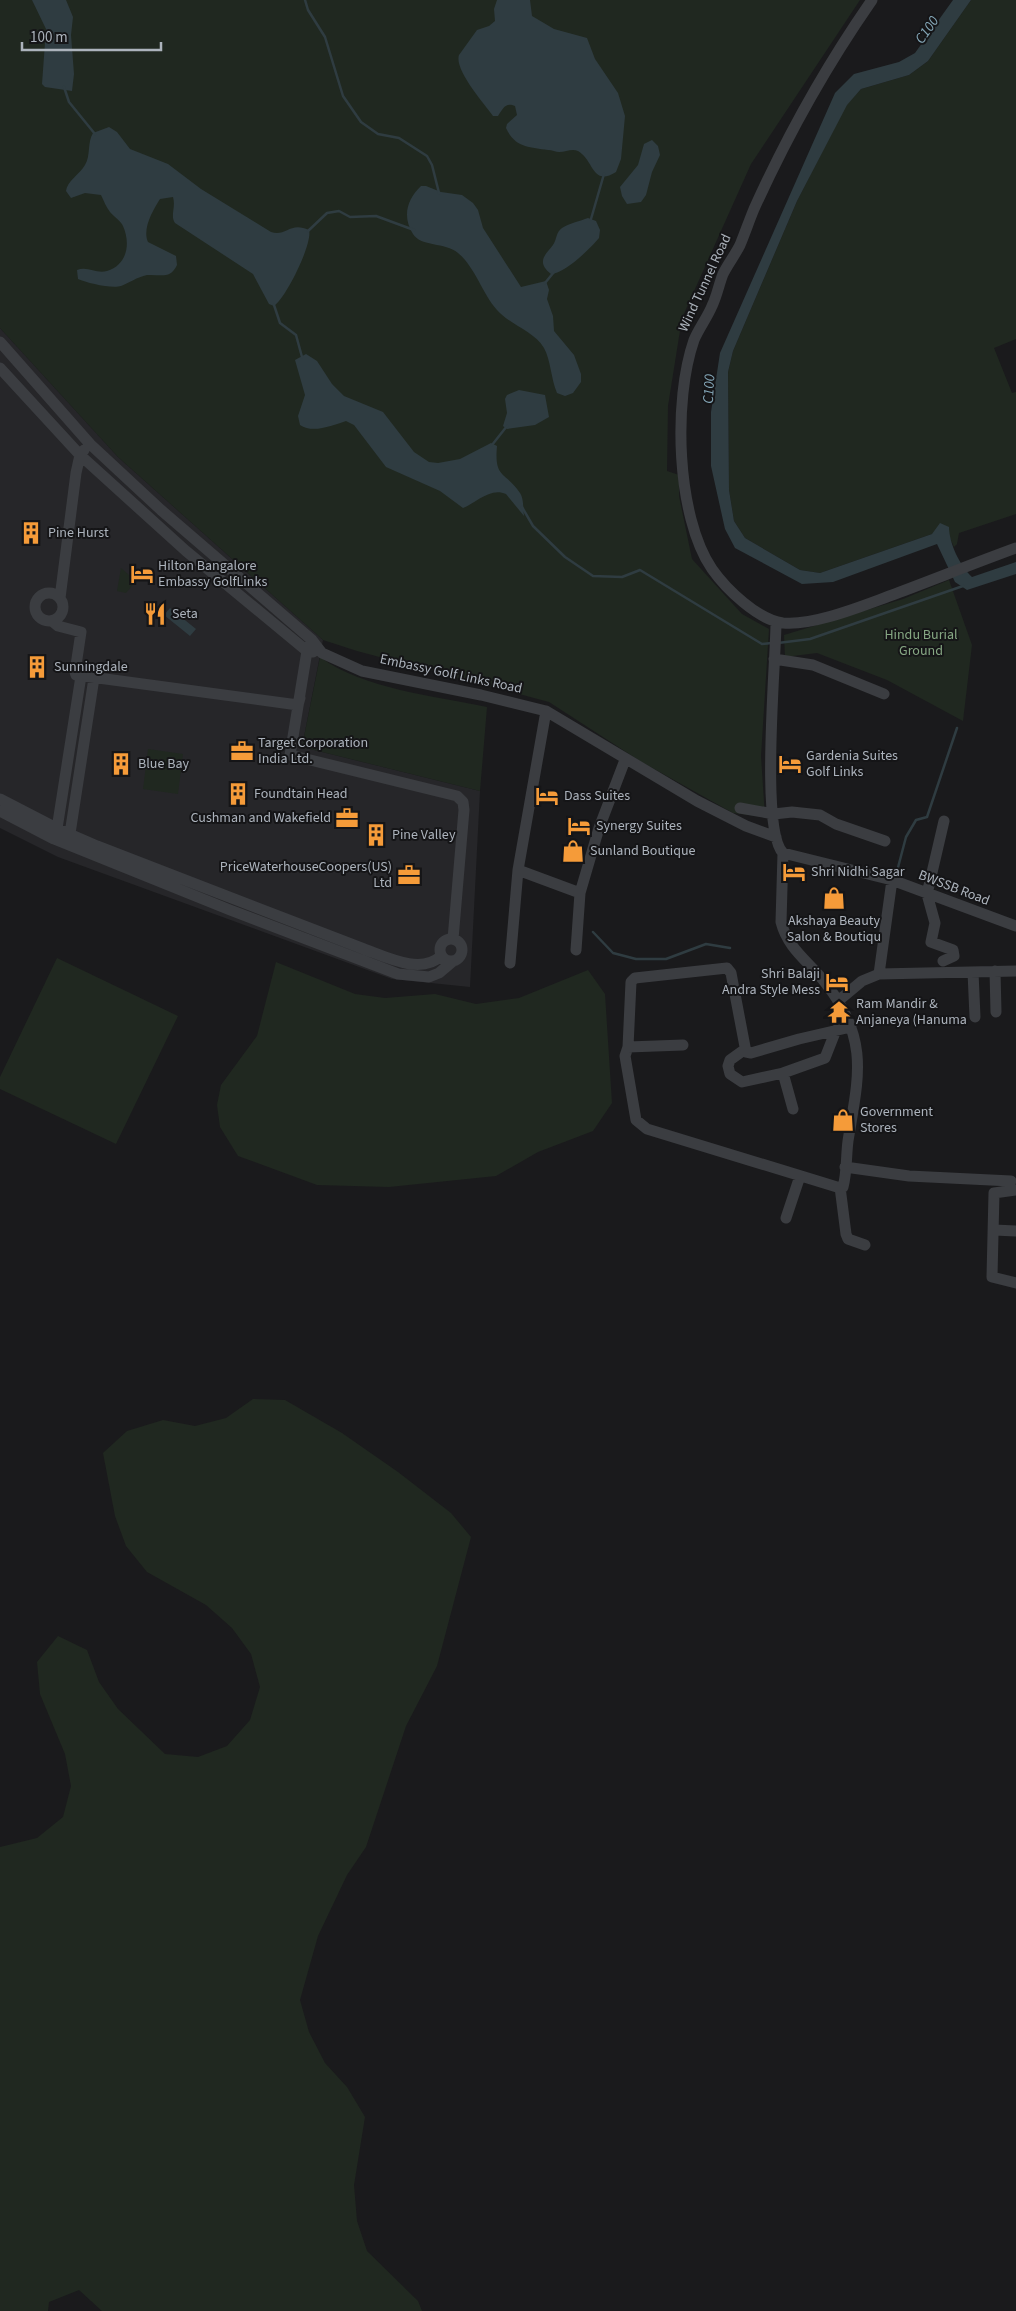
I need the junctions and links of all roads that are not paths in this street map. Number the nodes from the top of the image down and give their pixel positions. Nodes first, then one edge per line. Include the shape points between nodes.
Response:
1 (872, 0) edge
2 (0, 342) edge
3 (0, 368) edge
4 (90, 444) junction
5 (80, 455) junction
6 (186, 532) junction
7 (177, 544) junction
8 (1016, 548) edge
9 (60, 598) junction
10 (52, 621) junction
11 (776, 622) junction
12 (314, 649) junction
13 (775, 649) junction
14 (81, 676) junction
15 (94, 678) junction
16 (884, 694) dead end
17 (298, 705) junction
18 (546, 711) junction
19 (625, 760) junction
20 (0, 799) edge
21 (740, 808) dead end
22 (0, 811) edge
23 (774, 814) junction
24 (944, 821) dead end
25 (56, 834) junction
26 (776, 837) junction
27 (70, 839) junction
28 (885, 840) dead end
29 (783, 853) junction
30 (518, 870) junction
31 (892, 880) junction
32 (580, 893) junction
33 (927, 894) junction
34 (1016, 926) edge
35 (453, 939) junction
36 (576, 950) dead end
37 (441, 956) junction
38 (943, 961) dead end
39 (452, 962) junction
40 (510, 963) dead end
41 (995, 971) junction
42 (1016, 971) edge
43 (973, 972) junction
44 (879, 974) junction
45 (838, 1001) junction
46 (996, 1012) dead end
47 (974, 1017) dead end
48 (851, 1027) junction
49 (836, 1030) junction
50 (683, 1045) dead end
51 (628, 1047) junction
52 (744, 1050) junction
53 (783, 1073) junction
54 (793, 1109) dead end
55 (845, 1167) junction
56 (800, 1176) junction
57 (1014, 1185) edge
58 (840, 1188) junction
59 (786, 1218) dead end
60 (994, 1230) junction
61 (1016, 1231) edge
62 (865, 1246) dead end
63 (1016, 1282) edge

1 - 11 street, Wind Tunnel Road via 831,61 783,148 694,340 684,384 681,415 684,486 702,553 724,585
2 - 4 street, Embassy Golf Links Road
3 - 5 street
4 - 5 street
4 - 6 street, Embassy Golf Links Road
5 - 7 street
5 - 9 street
6 - 7 street
6 - 12 street, Embassy Golf Links Road
7 - 12 street
8 - 11 street via 853,610 796,623
9 - 10 street via 62,614
9 - 10 street via 49,593 36,603 36,614
10 - 14 street via 58,626 81,632 75,672
11 - 13 street
12 - 17 street
12 - 18 street, Embassy Golf Links Road via 362,670
13 - 16 street
13 - 23 street via 770,765
14 - 15 street
14 - 25 street
15 - 17 street
15 - 27 street
17 - 35 street via 290,755 461,799 464,810
18 - 19 street, Embassy Golf Links Road
18 - 30 street
19 - 26 street, Embassy Golf Links Road via 722,815
19 - 32 street via 599,828
20 - 25 street
21 - 23 street
22 - 25 street
23 - 26 street
23 - 28 street via 820,815 836,824
24 - 33 street
25 - 27 street
26 - 29 street
27 - 37 street via 400,961 424,964
27 - 39 street via 230,910 398,974 429,977 439,974
29 - 31 street, BWSSB Road
29 - 45 street via 783,931 797,954
30 - 32 street
30 - 40 street
31 - 33 street, BWSSB Road
31 - 44 street
32 - 36 street
33 - 34 street, BWSSB Road
33 - 38 street via 935,923 931,942 954,953
35 - 37 street via 442,942
35 - 39 street via 459,942 462,952
37 - 39 street
41 - 42 street
41 - 43 street
41 - 46 street
43 - 44 street
43 - 47 street
44 - 45 street via 862,980
45 - 48 street
48 - 49 street
48 - 55 street via 859,1061
49 - 52 street via 751,1053
49 - 53 street via 825,1058
50 - 51 street
51 - 52 street via 631,982 636,978 727,968 732,973
51 - 56 street via 625,1056 633,1110 640,1125
52 - 53 street via 730,1060 728,1066 736,1080 742,1082
53 - 54 street
55 - 57 street
55 - 58 street via 844,1184
56 - 58 street
56 - 59 street
57 - 60 street via 995,1192
58 - 62 street via 848,1239
60 - 61 street
60 - 63 street via 992,1277

